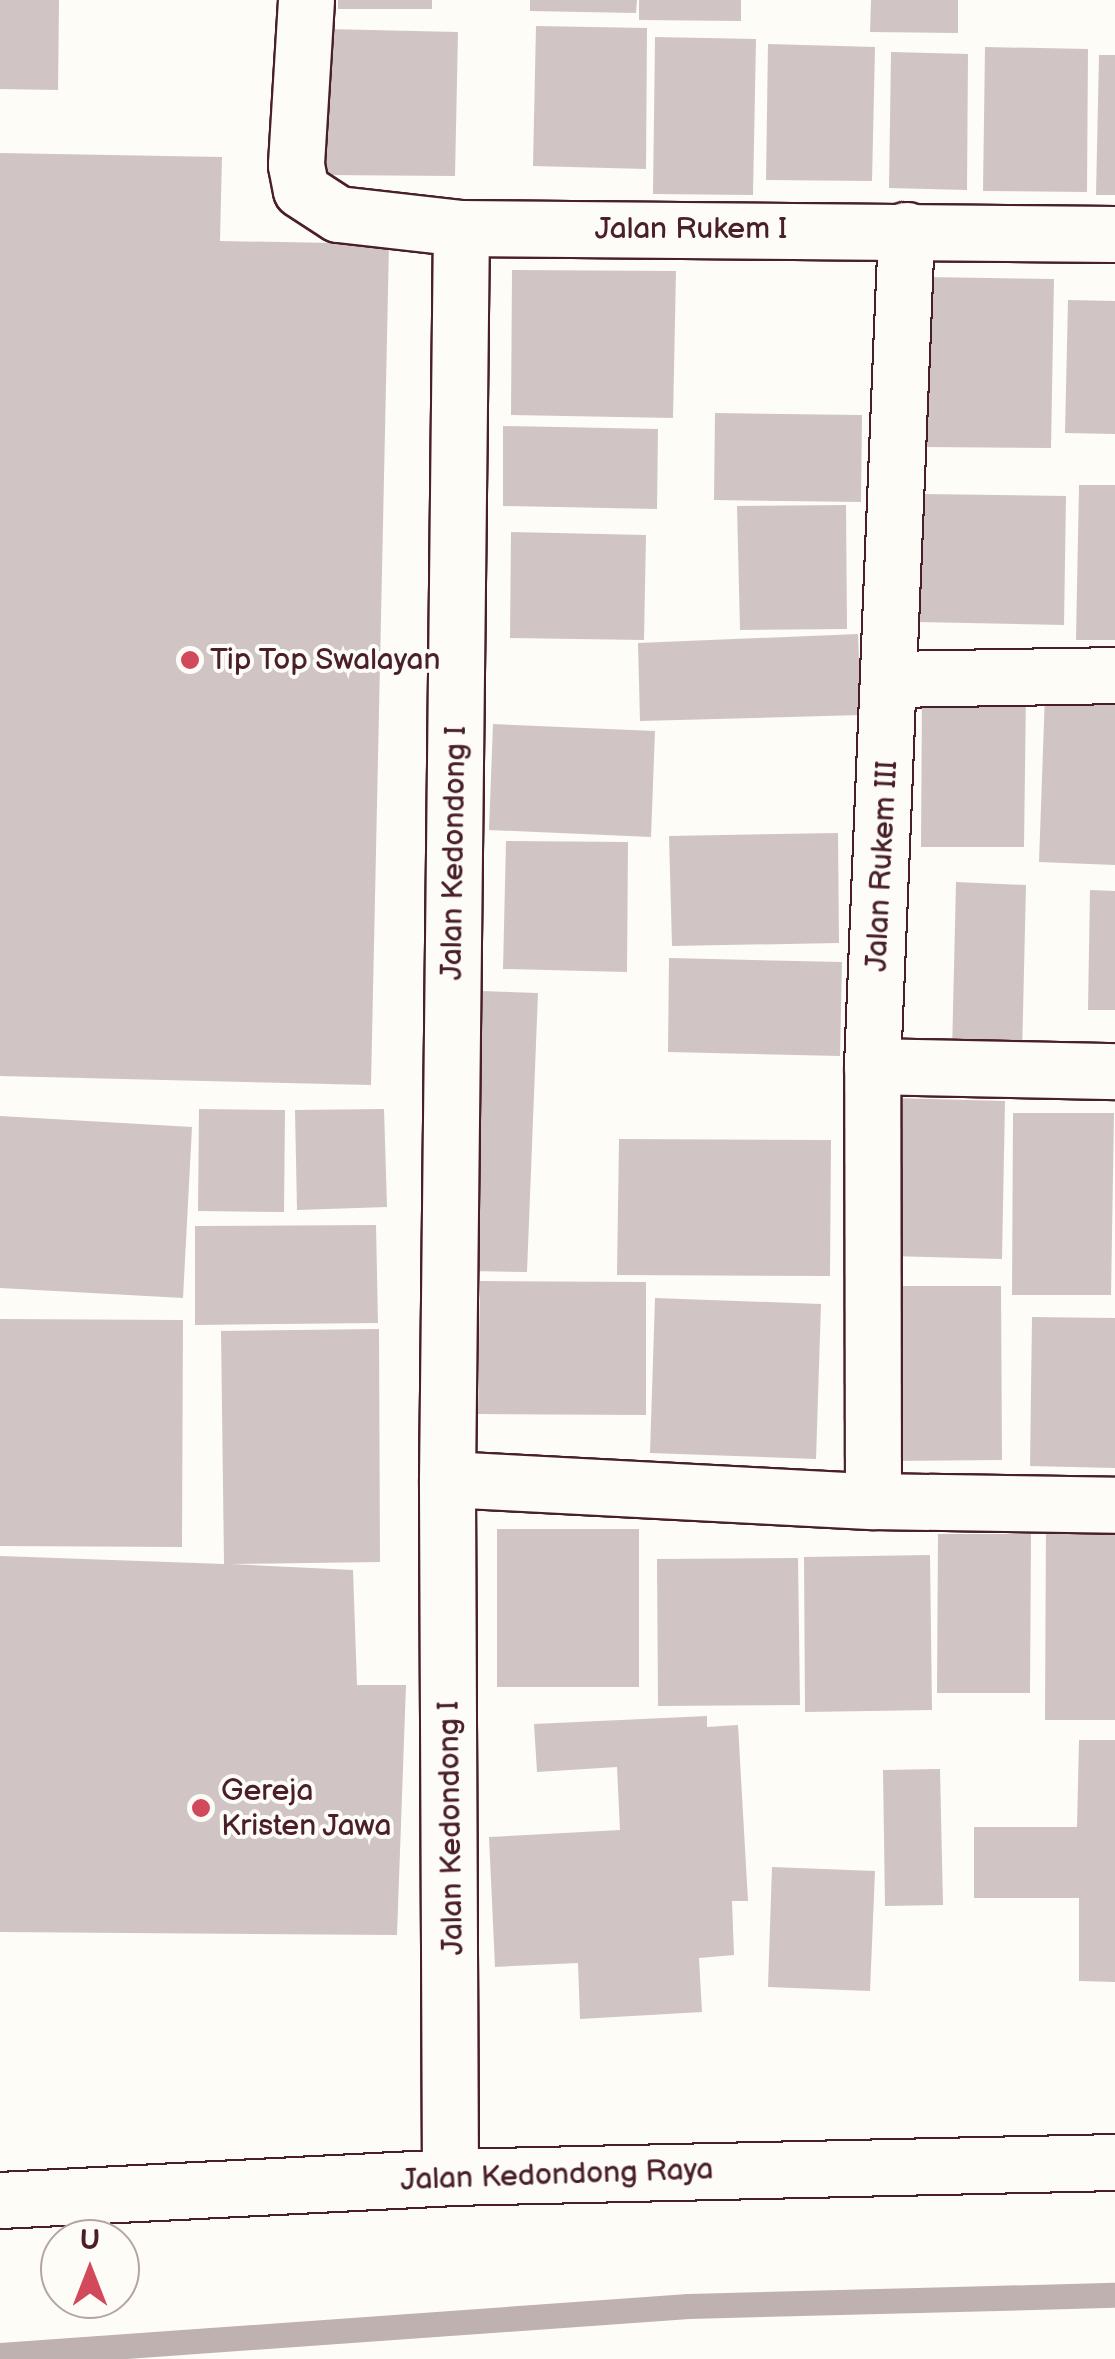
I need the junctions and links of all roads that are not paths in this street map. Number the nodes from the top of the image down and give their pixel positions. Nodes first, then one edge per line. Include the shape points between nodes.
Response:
1 (306, 0) edge
2 (461, 228) junction
3 (906, 230) junction
4 (1115, 234) edge
5 (1115, 676) edge
6 (891, 679) junction
7 (872, 1066) junction
8 (1115, 1071) edge
9 (447, 1479) junction
10 (873, 1501) junction
11 (1115, 1505) edge
12 (1115, 2162) edge
13 (450, 2177) junction
14 (0, 2200) edge

1 - 2 street, Jalan Rukem I via 296,165 302,190 338,214
2 - 3 street, Jalan Rukem I
2 - 9 street, Jalan Kedondong I
3 - 4 street, Jalan Rukem I
3 - 6 street, Jalan Rukem III
5 - 6 street
6 - 7 street, Jalan Rukem III
7 - 8 street
7 - 10 street, Jalan Rukem III
9 - 10 street
9 - 13 street, Jalan Kedondong I
10 - 11 street
12 - 13 street, Jalan Kedondong Raya
13 - 14 street, Jalan Kedondong Raya

